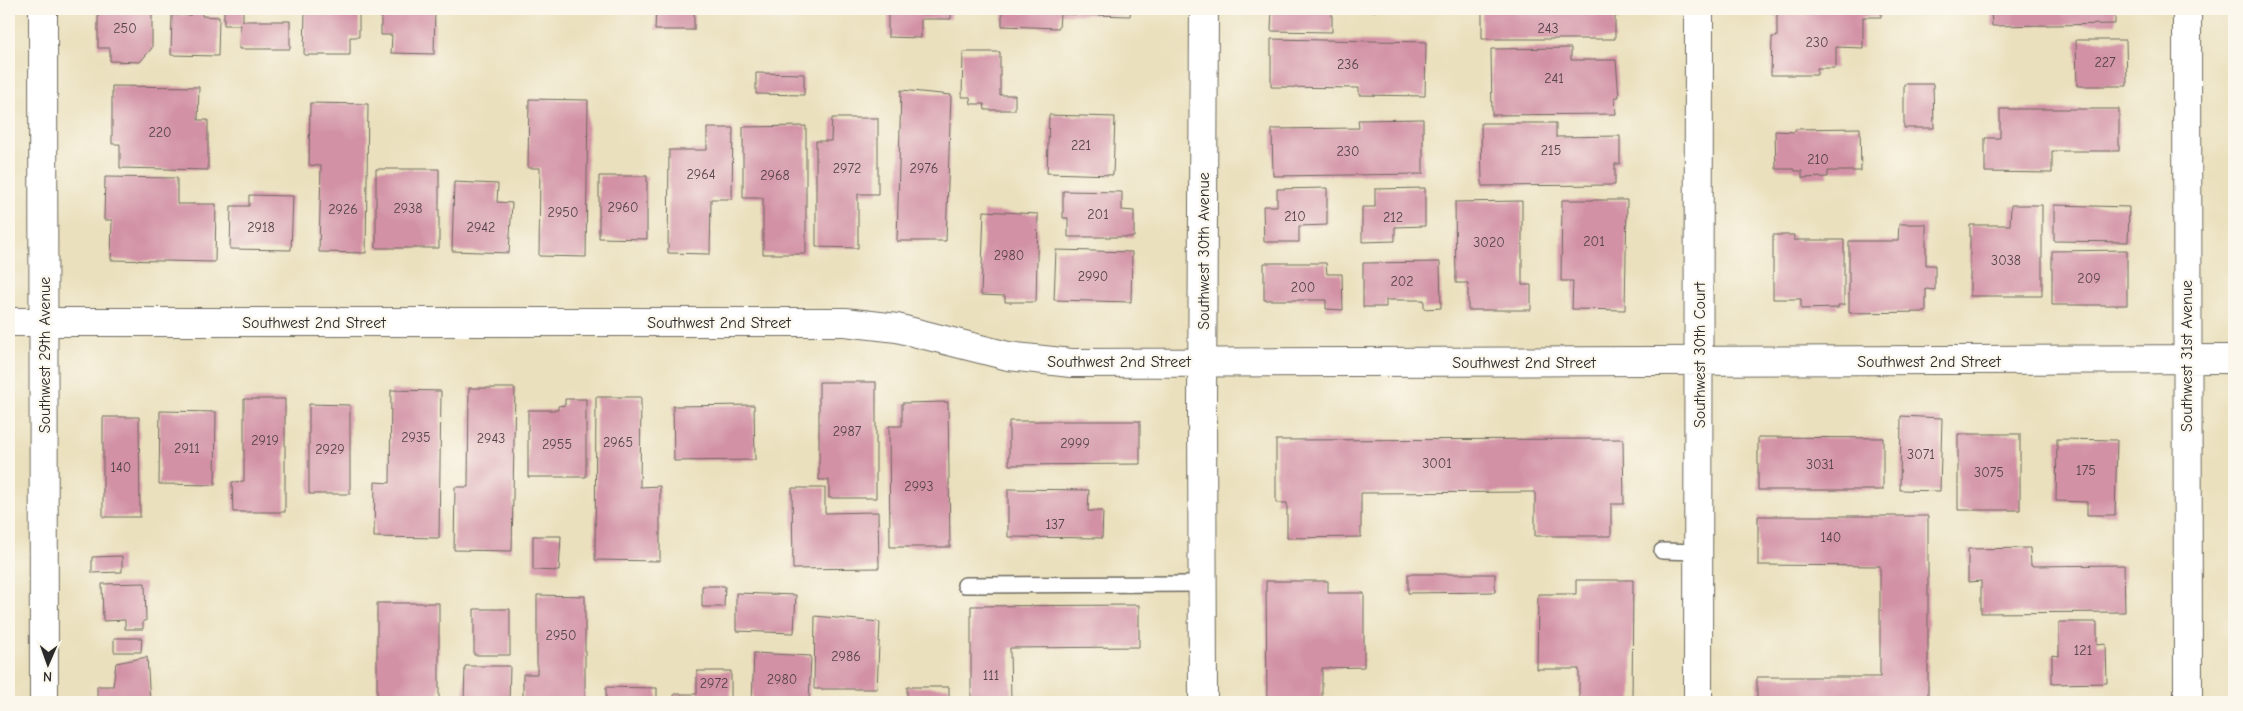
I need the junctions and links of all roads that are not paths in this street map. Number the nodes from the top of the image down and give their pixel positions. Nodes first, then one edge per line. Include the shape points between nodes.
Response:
1 (43, 9) edge
2 (1204, 9) edge
3 (1699, 9) edge
4 (2187, 9) edge
5 (9, 322) edge
6 (43, 322) junction
7 (2234, 359) edge
8 (2186, 360) junction
9 (1202, 362) junction
10 (1698, 362) junction
11 (1662, 551) dead end
12 (1699, 552) junction
13 (1203, 584) junction
14 (965, 585) dead end
15 (44, 702) edge
16 (1203, 702) edge
17 (1698, 702) edge
18 (2188, 702) edge

1 - 6 street, Southwest 29th Avenue
2 - 9 street, Southwest 30th Avenue
3 - 10 street, Southwest 30th Court
4 - 8 street, Southwest 31st Avenue
5 - 6 street, Southwest 2nd Street
6 - 9 street, Southwest 2nd Street via 845,322 897,328 1031,360 1071,363
6 - 15 street, Southwest 29th Avenue
7 - 8 street, Southwest 2nd Street
8 - 10 street, Southwest 2nd Street
8 - 18 street, Southwest 31st Avenue
9 - 10 street, Southwest 2nd Street
9 - 13 street, Southwest 30th Avenue
10 - 12 street, Southwest 30th Court
11 - 12 lane
12 - 17 street, Southwest 30th Court
13 - 14 lane
13 - 16 street, Southwest 30th Avenue

